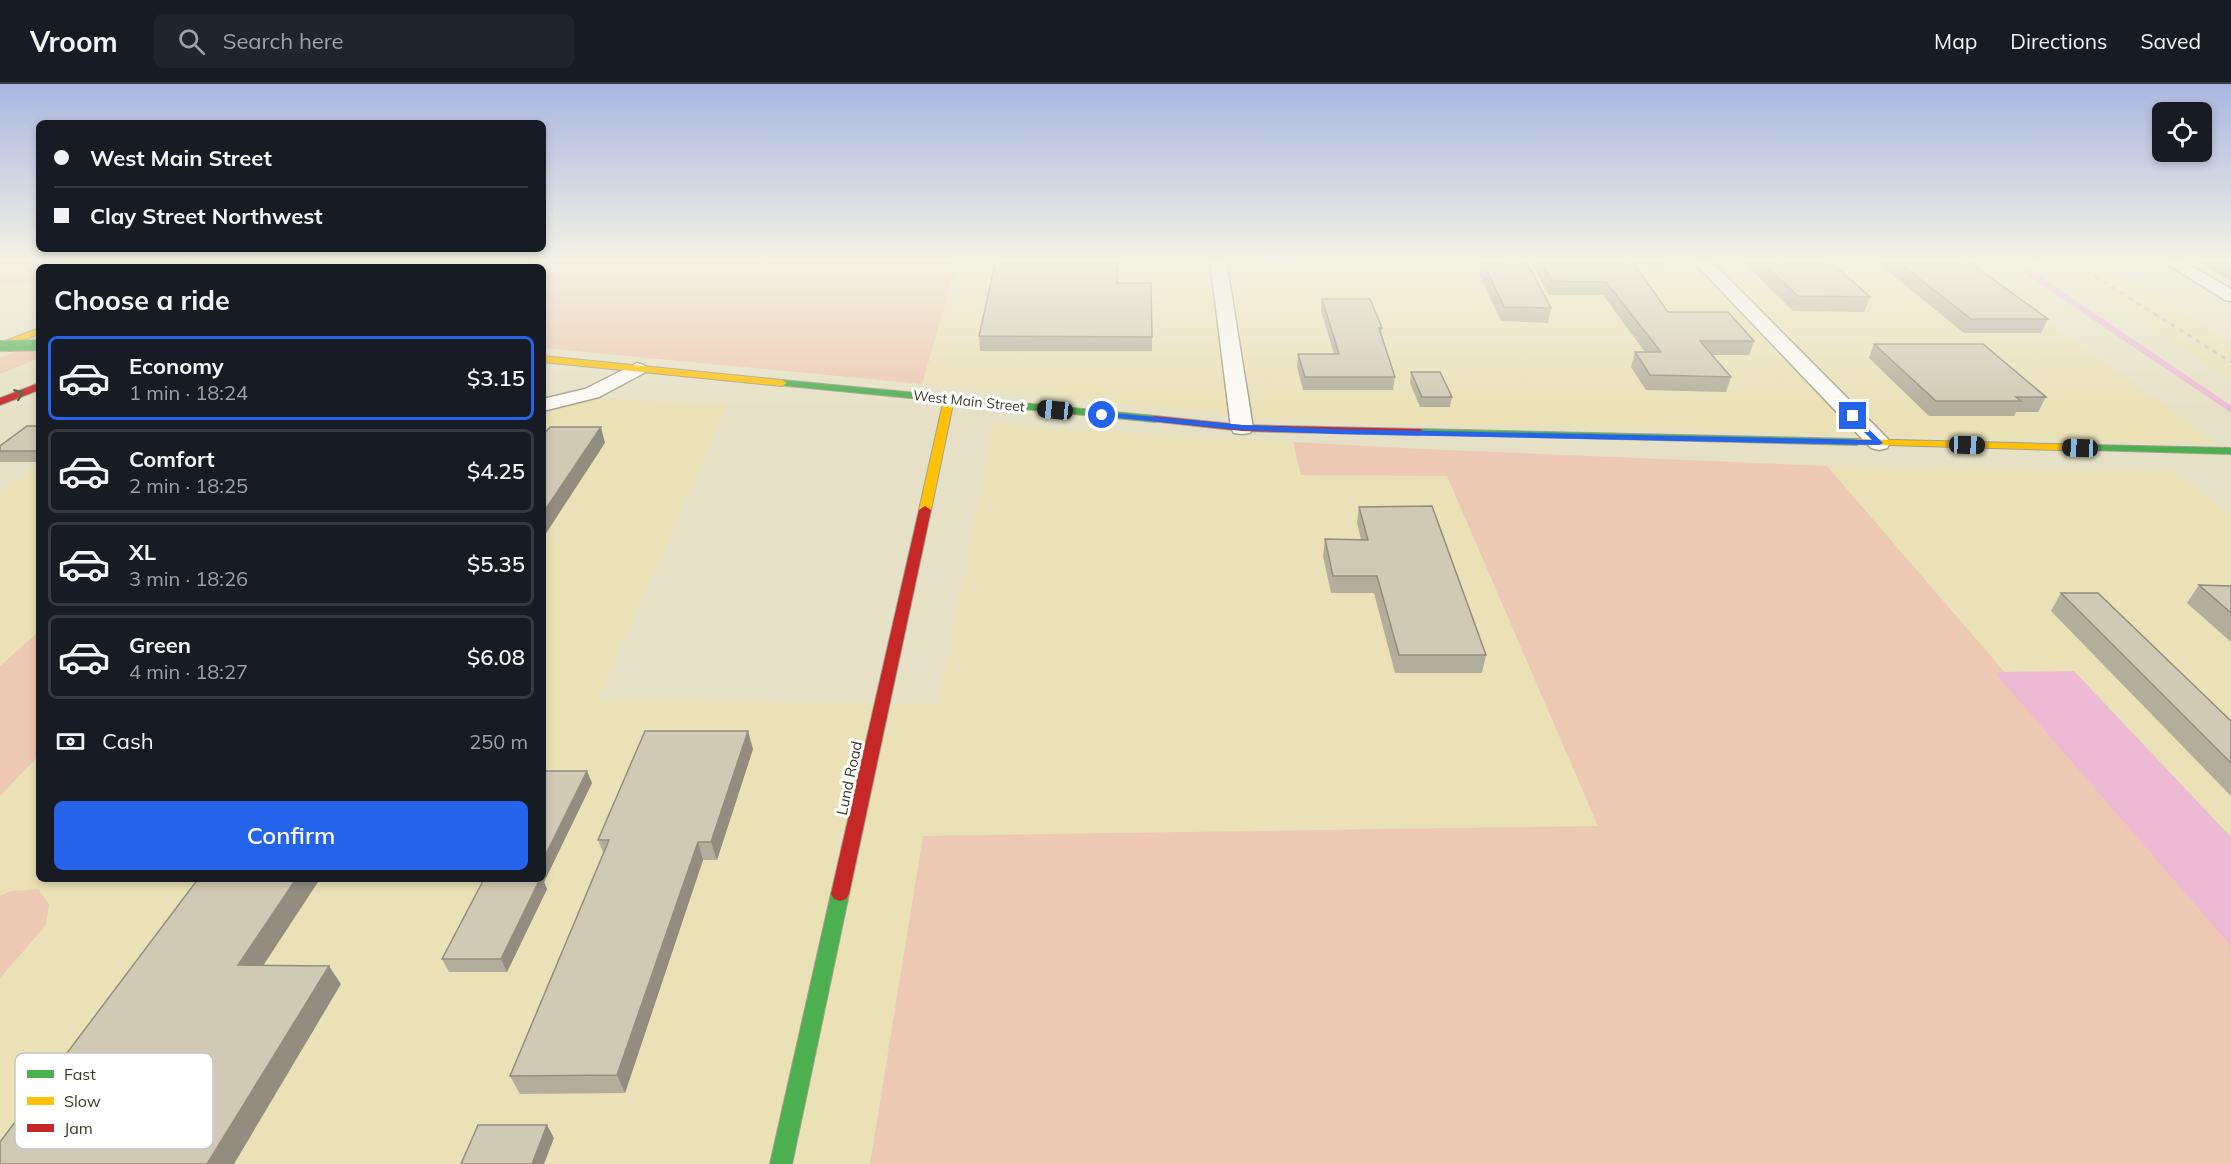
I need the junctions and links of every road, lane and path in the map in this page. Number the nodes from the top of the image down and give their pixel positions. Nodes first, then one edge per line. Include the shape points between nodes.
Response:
1 (1225, 310) edge
2 (1749, 310) edge
3 (36, 319) edge
4 (0, 332) edge
5 (36, 332) edge
6 (36, 345) edge
7 (0, 346) edge
8 (546, 359) edge
9 (637, 369) junction
10 (36, 375) edge
11 (36, 387) edge
12 (0, 389) edge
13 (949, 399) junction
14 (0, 402) edge
15 (546, 404) edge
16 (1242, 428) junction
17 (1879, 443) junction
18 (2231, 451) edge
19 (781, 1164) edge

1 - 16 street
2 - 17 street
3 - 4 main road
5 - 7 main road
6 - 7 main road, bridge
8 - 9 main road, West Main Street
9 - 13 main road, West Main Street
9 - 15 street via 592,393
10 - 12 main road
14 -> 11 main road
13 - 16 main road, West Main Street
13 - 19 main road, Lund Road
16 - 17 main road, West Main Street
17 - 18 main road, West Main Street

